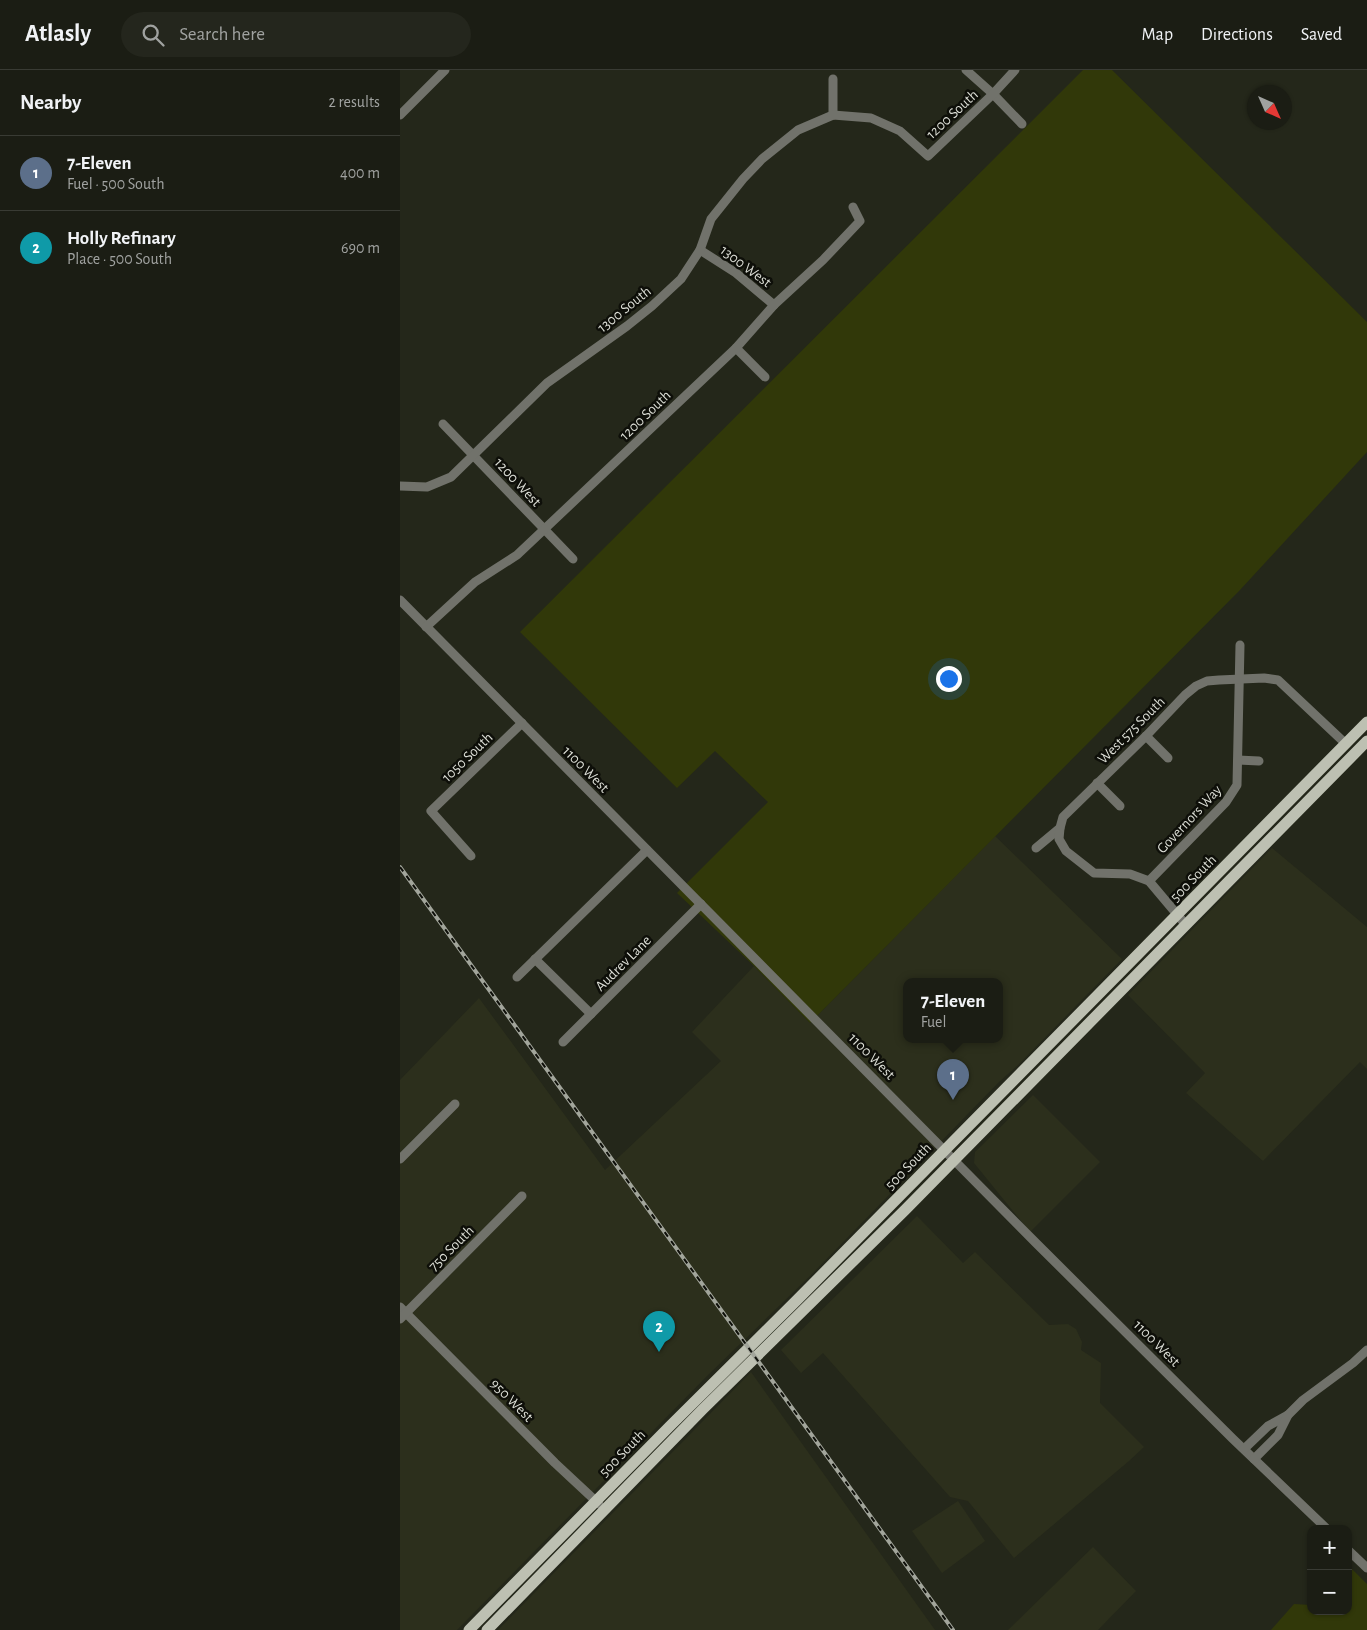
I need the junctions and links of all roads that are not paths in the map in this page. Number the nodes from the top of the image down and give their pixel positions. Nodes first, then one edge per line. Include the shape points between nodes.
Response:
1 (966, 70) edge
2 (1015, 70) edge
3 (441, 71) edge
4 (833, 78) dead end
5 (993, 94) junction
6 (400, 115) edge
7 (833, 115) junction
8 (1022, 124) dead end
9 (854, 207) dead end
10 (700, 250) junction
11 (774, 305) junction
12 (736, 348) junction
13 (765, 377) dead end
14 (443, 424) dead end
15 (473, 454) junction
16 (400, 486) edge
17 (545, 530) junction
18 (574, 559) dead end
19 (400, 600) edge
20 (426, 627) junction
21 (1240, 646) dead end
22 (1238, 680) junction
23 (1367, 722) edge
24 (522, 723) junction
25 (1146, 736) junction
26 (1367, 741) edge
27 (1346, 744) junction
28 (1168, 758) dead end
29 (1238, 760) junction
30 (1259, 760) dead end
31 (1097, 783) junction
32 (1120, 806) dead end
33 (1060, 828) junction
34 (1036, 848) dead end
35 (647, 850) junction
36 (471, 856) dead end
37 (1149, 882) junction
38 (701, 904) junction
39 (1178, 915) junction
40 (1186, 925) junction
41 (535, 959) junction
42 (517, 977) dead end
43 (591, 1014) junction
44 (563, 1042) dead end
45 (455, 1104) dead end
46 (945, 1150) junction
47 (400, 1159) edge
48 (954, 1160) junction
49 (522, 1196) dead end
50 (402, 1313) edge
51 (1367, 1350) edge
52 (1288, 1415) junction
53 (1244, 1449) junction
54 (1254, 1459) junction
55 (596, 1501) junction
56 (605, 1510) junction
57 (1322, 1525) edge
58 (1352, 1554) edge
59 (1367, 1568) edge
60 (469, 1630) edge
61 (487, 1630) edge

1 - 5 street
2 - 5 street, 1200 South
3 - 6 street
4 - 7 street
5 - 7 street, 1200 South via 928,156 900,131 870,118
5 - 8 street
7 - 10 street, 1300 South via 798,130 762,159 711,219
9 - 11 street, 1200 South via 860,221
10 - 11 street, 1300 West via 736,273
10 - 15 street, 1300 South via 681,279 652,306 547,383
11 - 12 street, 1200 South
12 - 13 street
12 - 17 street, 1200 South
14 - 15 street, 1200 West
15 - 16 street, 1300 South via 451,477 427,487
15 - 17 street, 1200 West
17 - 18 street, 1200 West
17 - 20 street, 1200 South via 517,555 475,582
19 - 20 street, 1100 West
20 - 24 street, 1100 West
21 - 22 street, Governors Way
22 - 25 street, West 575 South via 1208,681 1196,686
22 - 27 street, West 575 South via 1278,680
22 - 29 street, Governors Way
23 - 27 main road, 500 South
24 - 35 street, 1100 West
24 - 36 street, 1050 South via 431,810
25 - 28 street
25 - 31 street, West 575 South
26 - 40 main road, 500 South
27 - 39 main road, 500 South
29 - 30 street
29 - 37 street, Governors Way via 1237,785 1232,794
31 - 32 street
31 - 33 street, West 575 South via 1063,817
33 - 34 street, West 575 South
33 - 37 street via 1059,839 1066,851 1094,873 1130,874
35 - 38 street, 1100 West
35 - 41 street
37 - 39 street
38 - 43 street, Audrev Lane
38 - 46 street, 1100 West
39 - 40 street
39 - 46 main road, 500 South
40 - 48 main road, 500 South
41 - 42 street
41 - 43 street
43 - 44 street, Audrev Lane
45 - 47 street
46 - 48 street, 1100 West
46 - 55 main road, 500 South
48 - 53 street, 1100 West
48 - 56 main road, 500 South
49 - 50 street, 750 South
50 - 55 street, 950 West
51 - 52 street via 1316,1388
52 - 53 street via 1268,1426
52 - 54 street via 1278,1435
53 - 54 street, 1100 West
54 - 57 street, 1100 West
55 - 56 street, 950 West
55 - 60 main road, 500 South
56 - 61 main road, 500 South
58 - 59 street

